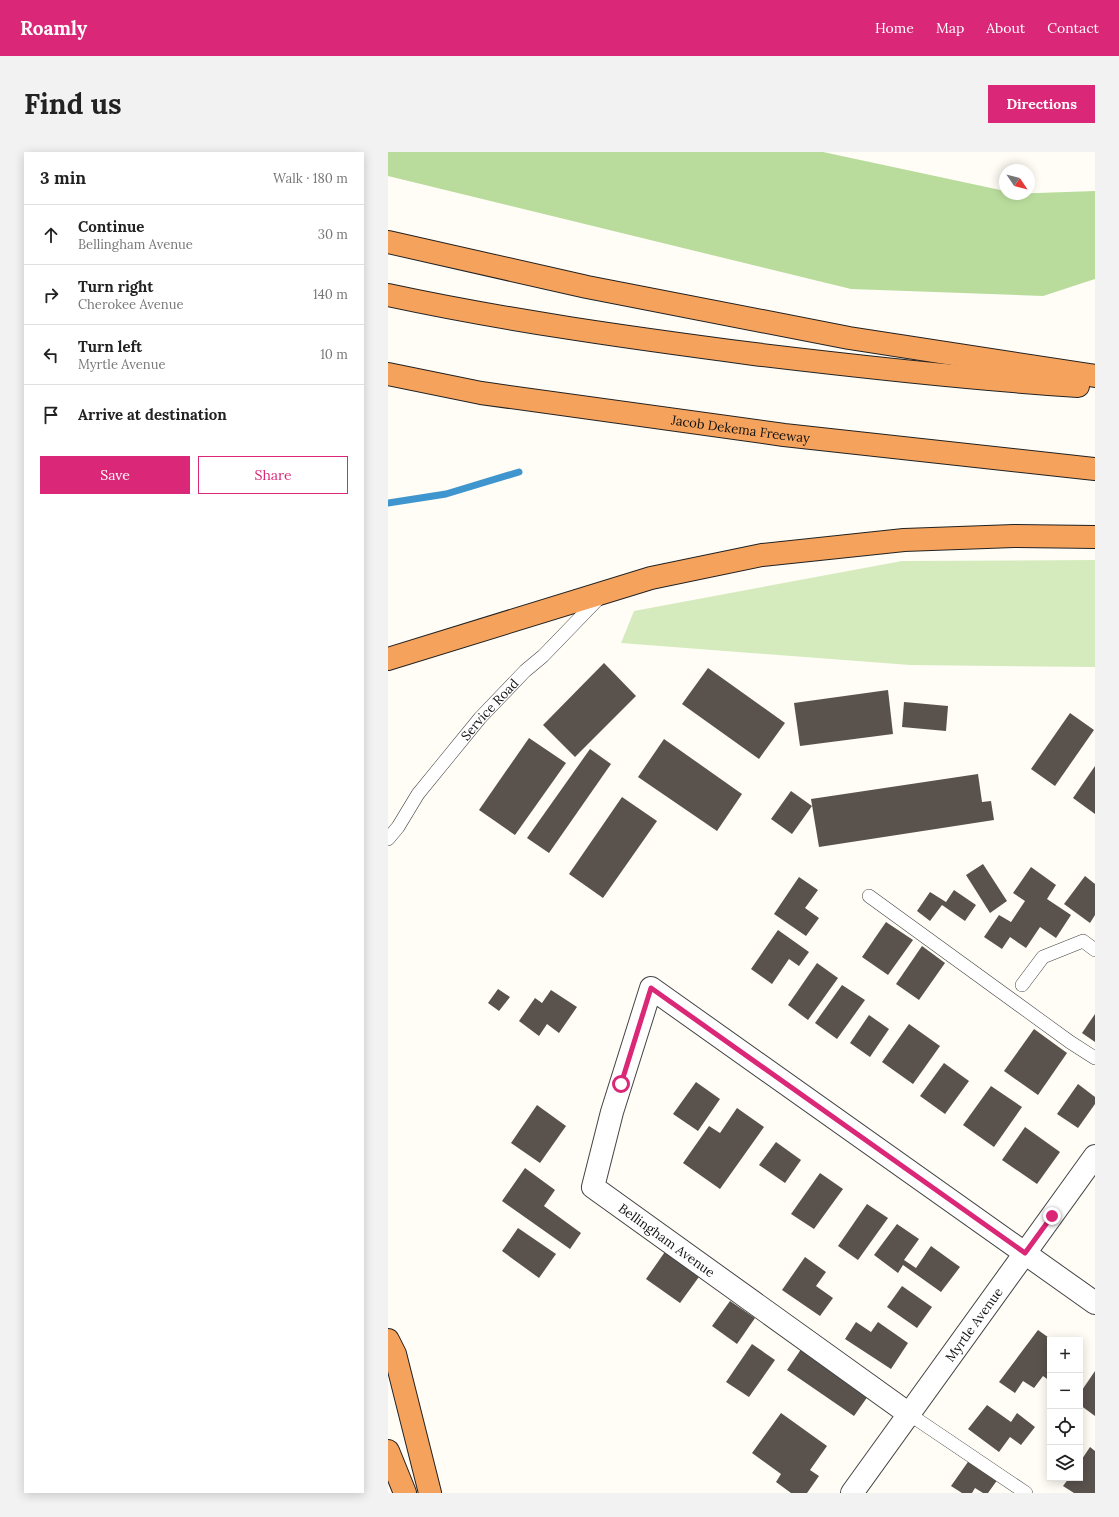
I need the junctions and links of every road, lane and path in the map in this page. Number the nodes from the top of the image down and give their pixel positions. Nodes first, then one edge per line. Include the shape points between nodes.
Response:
1 (388, 242) edge
2 (388, 295) edge
3 (388, 374) edge
4 (1095, 376) edge
5 (1095, 387) edge
6 (1095, 468) edge
7 (1095, 537) edge
8 (606, 592) junction
9 (388, 659) edge
10 (388, 839) edge
11 (869, 896) dead end
12 (1095, 950) edge
13 (1022, 986) dead end
14 (1095, 1058) edge
15 (1095, 1156) edge
16 (1025, 1253) junction
17 (1095, 1303) edge
18 (388, 1340) edge
19 (909, 1414) junction
20 (388, 1451) edge
21 (405, 1493) edge
22 (430, 1493) edge
23 (852, 1493) edge
24 (1026, 1493) edge

1 - 4 highway via 587,287 849,338
2 - 5 highway via 444,307 656,341 860,367
3 - 6 highway, Jacob Dekema Freeway via 481,393 784,435
7 - 8 highway via 1014,536 904,540 770,554 651,578
8 - 9 highway
8 - 10 lane, Service Road via 480,718 418,794
11 - 14 lane
12 - 13 lane via 1083,941 1043,958
15 - 16 street, Myrtle Avenue
16 - 17 street
16 - 19 street, Myrtle Avenue
16 - 19 street, Bellingham Avenue via 651,988 612,1112 593,1187
18 - 22 highway via 395,1354
19 - 23 street, Myrtle Avenue
19 - 24 lane
20 - 21 highway

